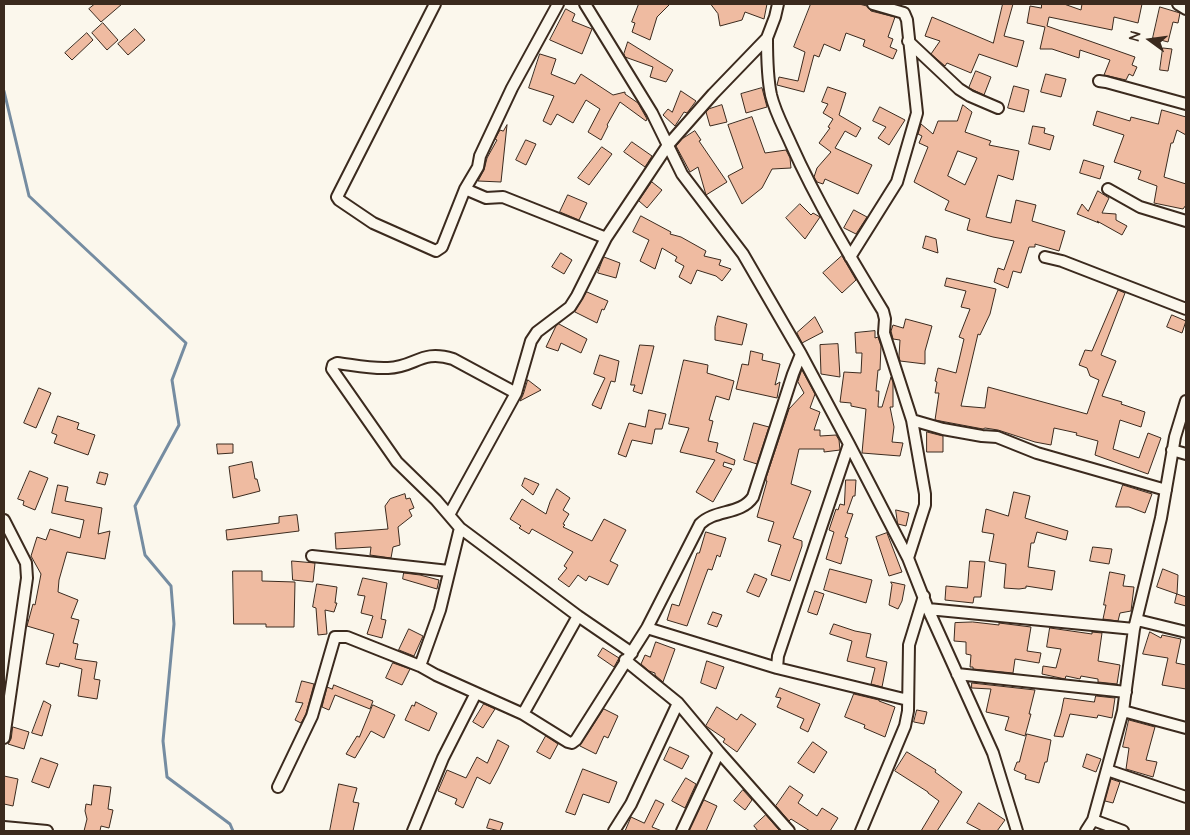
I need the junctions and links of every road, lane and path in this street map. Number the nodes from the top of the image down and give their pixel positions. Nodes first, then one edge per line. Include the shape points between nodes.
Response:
1 (435, 4) edge
2 (558, 4) edge
3 (585, 4) edge
4 (778, 4) edge
5 (873, 4) edge
6 (1178, 4) edge
7 (1186, 9) edge
8 (767, 38) junction
9 (908, 40) junction
10 (1099, 81) dead end
11 (1186, 104) edge
12 (998, 108) dead end
13 (668, 145) junction
14 (465, 189) junction
15 (1108, 189) dead end
16 (1186, 221) edge
17 (606, 238) junction
18 (1045, 257) dead end
19 (850, 258) junction
20 (1186, 309) edge
21 (802, 354) junction
22 (516, 393) junction
23 (1186, 401) edge
24 (912, 420) junction
25 (849, 444) junction
26 (1172, 450) junction
27 (1186, 454) edge
28 (1166, 490) junction
29 (449, 515) junction
30 (4, 520) edge
31 (460, 528) junction
32 (312, 556) dead end
33 (908, 558) junction
34 (449, 571) junction
35 (924, 596) junction
36 (928, 609) junction
37 (578, 616) junction
38 (1135, 625) junction
39 (647, 628) junction
40 (1186, 632) edge
41 (629, 657) junction
42 (420, 666) junction
43 (777, 668) junction
44 (957, 674) junction
45 (1126, 692) junction
46 (476, 693) junction
47 (908, 700) junction
48 (678, 703) junction
49 (1123, 711) junction
50 (522, 714) junction
51 (1186, 728) edge
52 (4, 738) edge
53 (719, 752) junction
54 (1107, 770) junction
55 (278, 787) dead end
56 (1186, 797) edge
57 (1093, 820) junction
58 (4, 827) edge
59 (47, 831) edge
60 (413, 831) edge
61 (614, 831) edge
62 (682, 831) edge
63 (789, 831) edge
64 (861, 831) edge
65 (1017, 831) edge
66 (1086, 831) edge
67 (1123, 831) edge

1 - 14 street via 337,197 373,223 436,251 442,248
2 - 14 street via 512,88 480,156 478,167
3 - 13 street
4 - 8 street
5 - 9 street via 904,13
6 - 7 street
8 - 13 street
8 - 19 street via 767,66 776,110 806,178
9 - 12 street via 959,88
9 - 19 street via 917,113 897,182
10 - 11 street
13 - 17 street
13 - 21 street via 682,174 743,254
14 - 17 street via 486,198 503,197
15 - 16 street via 1140,207
17 - 22 street via 570,307 537,332 531,341
18 - 20 street
19 - 24 street via 883,311 884,333
21 - 25 street
21 - 39 street via 753,497 743,507 706,518 700,524
22 - 29 street
22 - 29 street via 442,356 428,355 386,368 337,362 333,365 332,369 397,462
23 - 26 street
24 - 28 street via 943,429 997,437 1037,453
24 - 33 street via 925,505
25 - 33 street
25 - 43 street via 778,656
26 - 27 street
26 - 28 street
28 - 38 street
29 - 31 street
30 - 52 street via 26,563 28,578
31 - 34 street
31 - 37 street
32 - 34 street
33 - 35 street
34 - 42 street via 438,616
35 - 36 street
35 - 47 street via 909,645
36 - 38 street
36 - 44 street
37 - 41 street
37 - 50 street
38 - 40 street
38 - 45 street
39 - 41 street
39 - 43 street
41 - 48 street
41 - 50 street via 572,743
42 - 46 street
42 - 55 street via 347,637 335,637 312,716
43 - 47 street
44 - 45 street
44 - 65 street via 993,753
45 - 49 street
46 - 50 street
46 - 60 street via 442,758
47 - 64 street via 905,726
48 - 53 street
48 - 61 street via 635,796
49 - 51 street
49 - 54 street
53 - 62 street
53 - 63 street
54 - 56 street
54 - 57 street
57 - 66 street
57 - 67 street
58 - 59 street

